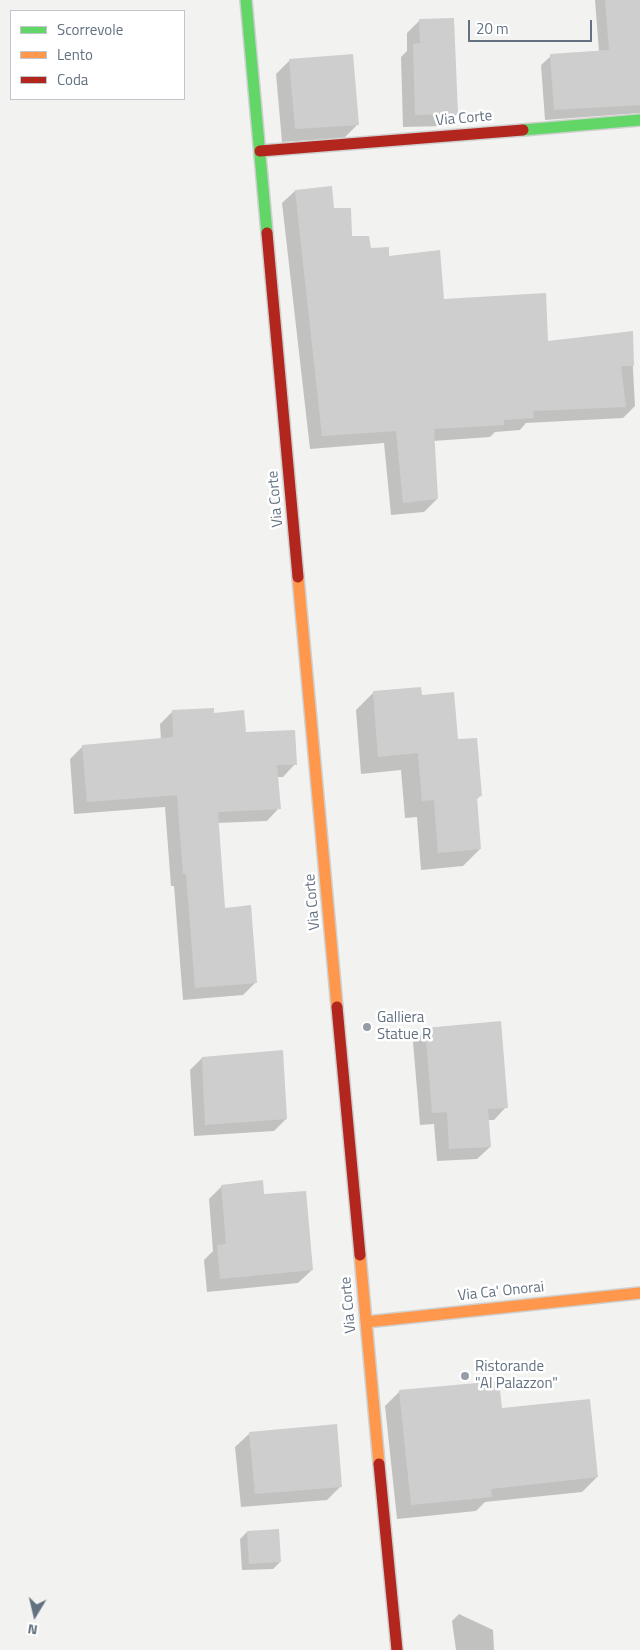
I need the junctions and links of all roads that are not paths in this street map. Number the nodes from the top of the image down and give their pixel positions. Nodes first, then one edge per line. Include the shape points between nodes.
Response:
1 (246, 0) edge
2 (640, 120) edge
3 (260, 151) junction
4 (640, 1293) edge
5 (366, 1322) junction
6 (397, 1650) edge

1 - 3 main road, Via Corte
2 - 3 main road, Via Corte
3 - 5 main road, Via Corte
4 - 5 main road, Via Ca' Onorai
5 - 6 main road, Via Corte

